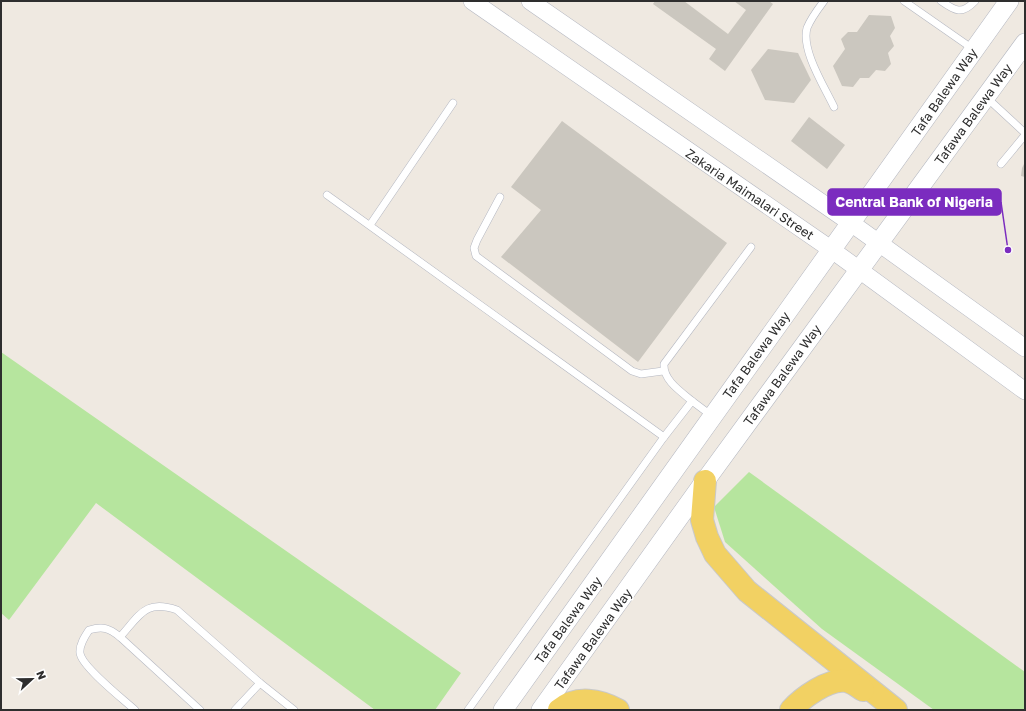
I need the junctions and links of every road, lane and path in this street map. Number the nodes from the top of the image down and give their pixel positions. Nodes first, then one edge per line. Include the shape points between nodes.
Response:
1 (472, 1) edge
2 (530, 1) edge
3 (824, 1) edge
4 (904, 1) edge
5 (942, 1) edge
6 (975, 1) edge
7 (1009, 1) edge
8 (1025, 43) edge
9 (974, 50) junction
10 (986, 96) junction
11 (453, 103) dead end
12 (834, 107) dead end
13 (1025, 134) edge
14 (1002, 164) dead end
15 (327, 195) dead end
16 (500, 197) dead end
17 (851, 223) junction
18 (370, 225) junction
19 (878, 243) junction
20 (751, 247) dead end
21 (832, 250) junction
22 (859, 269) junction
23 (1025, 348) edge
24 (663, 371) junction
25 (1025, 391) edge
26 (692, 401) junction
27 (713, 416) junction
28 (664, 436) junction
29 (705, 481) junction
30 (120, 636) junction
31 (260, 683) junction
32 (892, 707) edge
33 (135, 710) edge
34 (200, 710) edge
35 (235, 710) edge
36 (294, 710) edge
37 (468, 710) edge
38 (503, 710) edge
39 (541, 710) edge
40 (559, 710) edge
41 (618, 710) edge
42 (791, 710) edge

1 - 21 street, Zakaria Maimalari Street
2 - 17 street
3 - 12 lane via 807,29 807,50
4 - 9 lane
5 - 6 lane via 960,11
7 - 9 main road, Tafa Balewa Way
8 - 10 main road, Tafawa Balewa Way
9 - 17 main road, Tafa Balewa Way
10 - 13 lane
10 - 19 main road, Tafawa Balewa Way
11 - 18 lane
13 - 14 lane
15 - 18 lane
16 - 24 lane via 477,240 474,248 476,256 632,371 645,374
17 - 19 street
17 - 21 main road, Tafa Balewa Way
18 - 28 lane
19 - 22 main road, Tafawa Balewa Way
19 - 23 street
20 - 24 lane via 664,364
21 - 22 street, Zakaria Maimalari Street
21 - 27 main road, Tafa Balewa Way
22 - 25 street, Zakaria Maimalari Street
22 - 29 main road, Tafawa Balewa Way
24 - 26 lane via 668,380
26 - 27 lane
26 - 28 lane
27 - 38 main road, Tafa Balewa Way
28 - 37 lane
29 - 32 main road via 702,520 715,554 747,591
29 - 39 main road, Tafawa Balewa Way
30 - 31 lane via 146,609 154,605 164,605 177,610
30 - 33 lane via 101,626 89,630 82,641 80,652 85,664
30 - 34 lane
31 - 35 lane
31 - 36 lane
32 - 42 main road via 848,681 837,680 814,692
40 - 41 main road via 580,701 594,700

